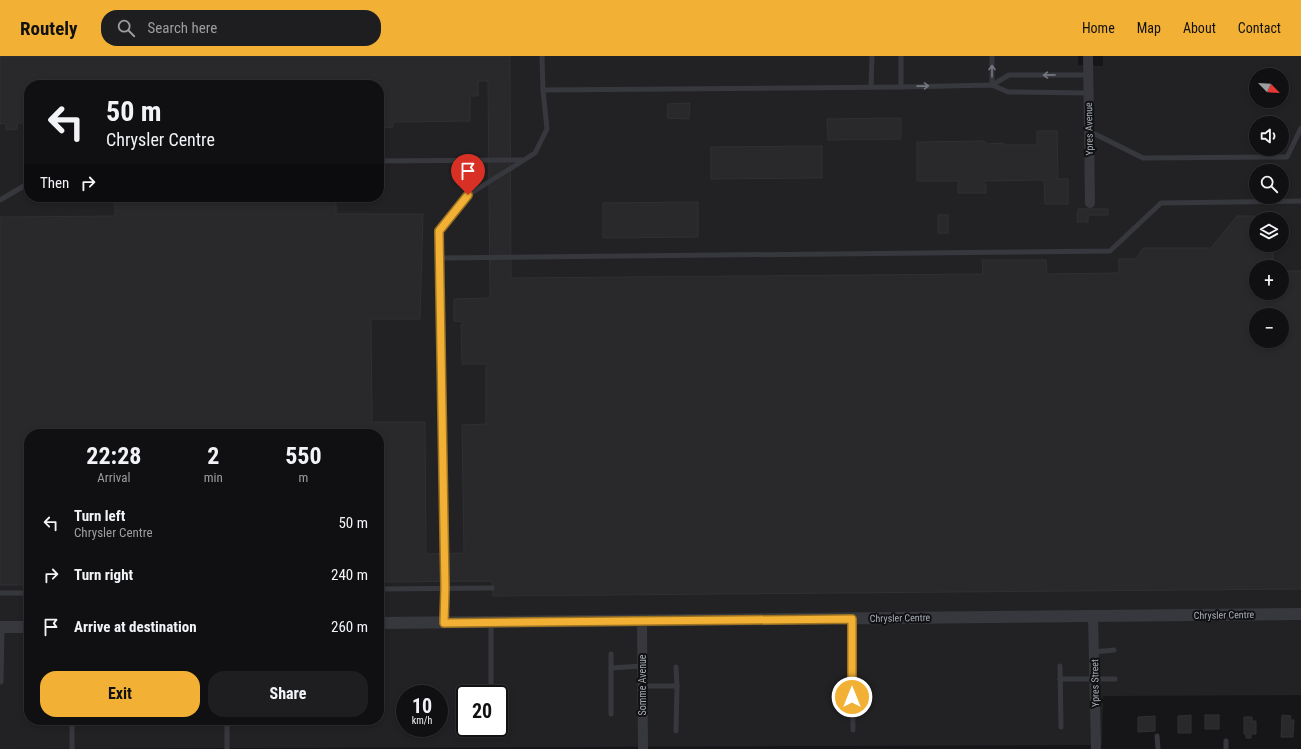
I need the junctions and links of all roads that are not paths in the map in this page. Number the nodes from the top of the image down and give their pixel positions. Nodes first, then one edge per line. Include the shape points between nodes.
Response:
1 (542, 56) edge
2 (872, 56) edge
3 (901, 56) edge
4 (992, 56) edge
5 (1088, 56) edge
6 (1088, 75) junction
7 (992, 85) junction
8 (872, 87) junction
9 (901, 87) junction
10 (543, 90) junction
11 (1088, 93) junction
12 (1301, 128) edge
13 (1089, 131) junction
14 (524, 160) junction
15 (384, 161) edge
16 (24, 186) edge
17 (0, 200) edge
18 (1301, 202) edge
19 (1090, 203) dead end
20 (439, 258) junction
21 (445, 588) junction
22 (492, 588) dead end
23 (384, 589) edge
24 (0, 593) edge
25 (24, 593) edge
26 (1301, 614) edge
27 (1093, 616) junction
28 (852, 619) junction
29 (642, 621) junction
30 (491, 622) junction
31 (384, 623) edge
32 (444, 623) junction
33 (1, 627) edge
34 (24, 627) edge
35 (1114, 650) dead end
36 (1094, 652) junction
37 (610, 654) dead end
38 (642, 666) junction
39 (1060, 666) dead end
40 (676, 667) dead end
41 (611, 668) junction
42 (1060, 679) junction
43 (1115, 679) dead end
44 (1095, 680) junction
45 (1, 682) dead end
46 (491, 685) edge
47 (642, 686) junction
48 (677, 686) junction
49 (611, 714) dead end
50 (72, 725) edge
51 (227, 725) edge
52 (1061, 727) dead end
53 (853, 730) dead end
54 (676, 731) dead end
55 (1157, 736) dead end
56 (1226, 741) dead end
57 (72, 749) edge
58 (227, 749) edge
59 (643, 749) edge
60 (1096, 749) edge
61 (1158, 749) edge
62 (1226, 749) edge

1 - 10 lane
2 - 8 lane
3 - 9 lane
7 -> 4 lane
5 - 6 street, Ypres Avenue
6 -> 7 lane via 1009,75
6 - 11 street, Ypres Avenue
9 -> 7 lane
7 - 11 lane via 1008,92
8 - 9 lane
8 - 10 lane
10 - 14 lane via 547,129 535,153
11 - 13 street, Ypres Avenue
12 - 13 lane via 1287,157 1144,158
13 - 19 street, Ypres Avenue
14 - 15 lane
14 - 20 lane via 468,195 439,231
16 - 17 lane
18 - 20 lane via 1161,203 1110,251
20 - 21 lane
21 - 22 lane
21 - 23 lane
21 - 32 lane
24 - 25 lane
26 - 27 street, Chrysler Centre
27 - 28 street, Chrysler Centre
27 - 36 street, Ypres Street
28 - 29 street, Chrysler Centre
28 - 53 lane
29 - 30 street, Chrysler Centre
29 - 38 street, Somme Avenue
30 - 32 street, Chrysler Centre
30 - 46 lane
31 - 32 street, Chrysler Centre
33 - 34 street
33 - 45 lane
35 - 36 lane
36 - 44 street, Ypres Street
37 - 41 lane
38 - 41 lane
38 - 47 street, Somme Avenue
39 - 42 lane
40 - 48 lane
41 - 49 lane
42 - 44 lane
42 - 52 lane
43 - 44 lane
44 - 60 street, Ypres Street
47 - 48 lane
47 - 59 street, Somme Avenue
48 - 54 lane
50 - 57 lane
51 - 58 lane
55 - 61 lane
56 - 62 lane

